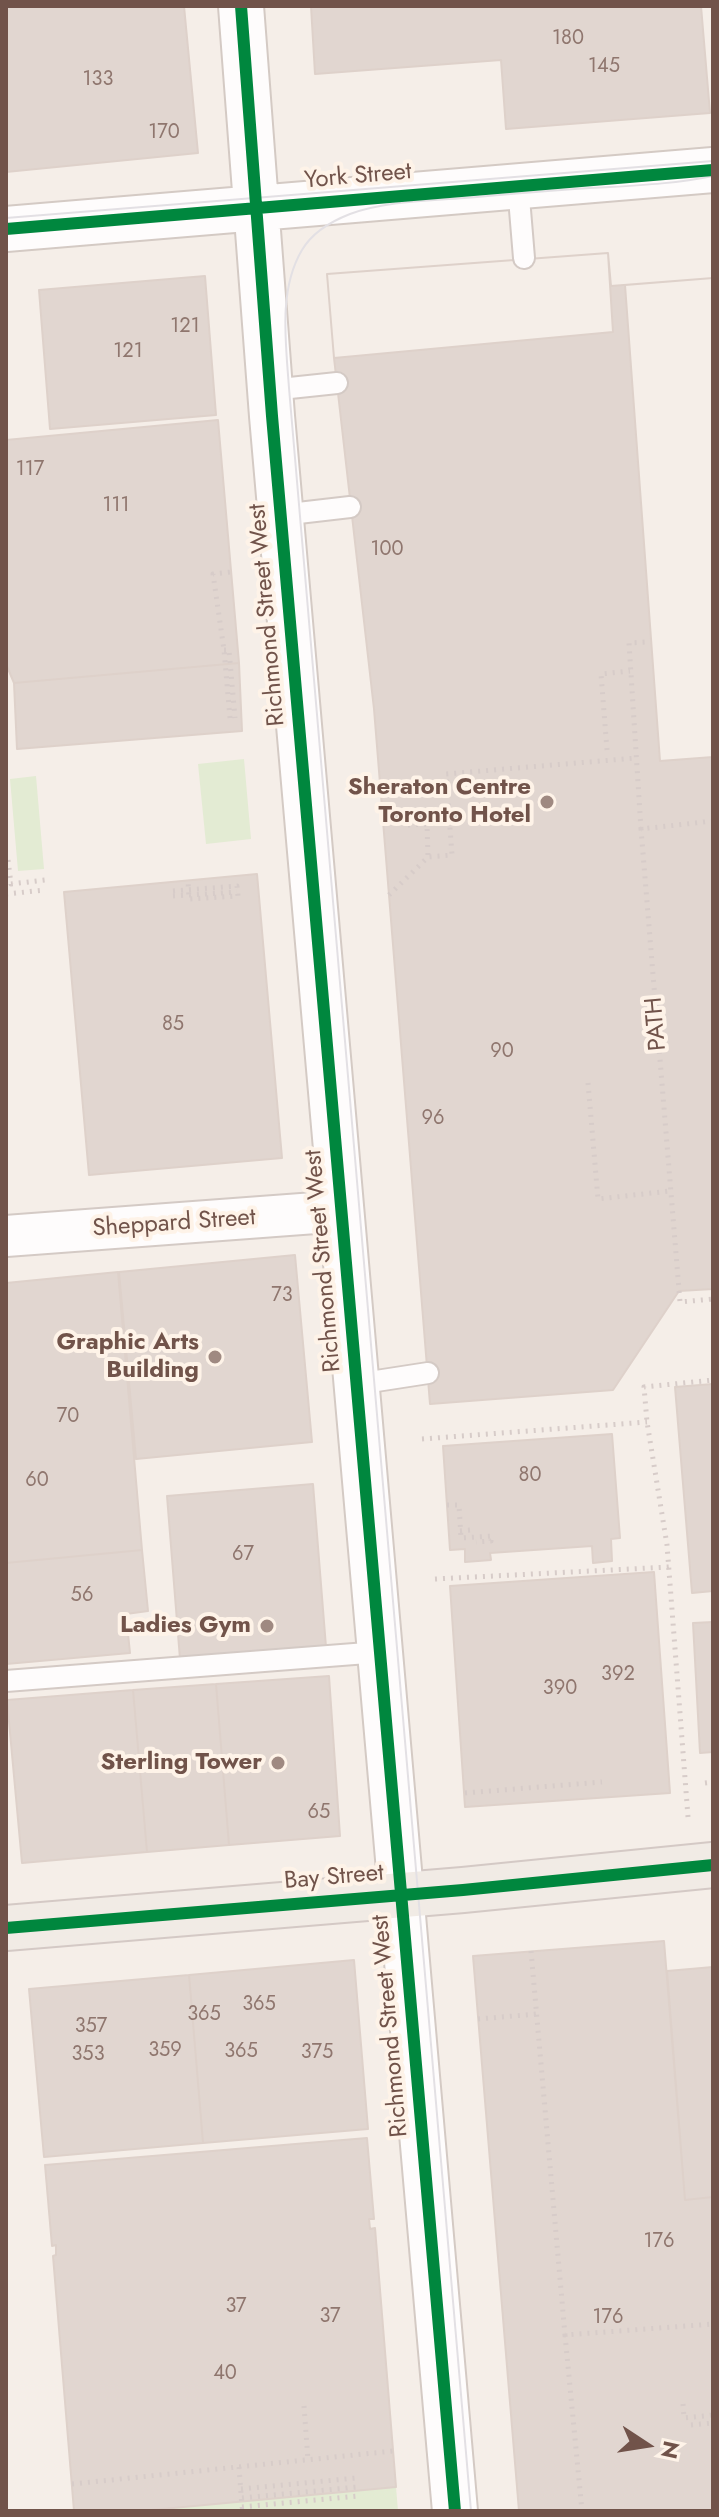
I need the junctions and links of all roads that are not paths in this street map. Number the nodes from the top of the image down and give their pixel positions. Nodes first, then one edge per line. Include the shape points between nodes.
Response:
1 (241, 6) edge
2 (713, 170) edge
3 (518, 186) junction
4 (257, 208) junction
5 (6, 229) edge
6 (524, 258) dead end
7 (337, 383) dead end
8 (271, 390) junction
9 (350, 507) dead end
10 (281, 515) junction
11 (342, 1211) junction
12 (6, 1236) edge
13 (428, 1373) dead end
14 (357, 1384) junction
15 (380, 1652) junction
16 (6, 1681) edge
17 (713, 1865) edge
18 (402, 1894) junction
19 (6, 1928) edge
20 (455, 2511) edge

1 - 4 main road, Richmond Street West
2 - 3 main road, York Street
3 - 4 main road, York Street
3 - 6 lane
4 - 5 main road, York Street
4 - 8 main road, Richmond Street West
7 - 8 lane
8 - 10 main road, Richmond Street West
9 - 10 lane
10 - 11 main road, Richmond Street West
11 - 12 street, Sheppard Street
11 - 14 main road, Richmond Street West
13 - 14 lane
14 - 15 main road, Richmond Street West
15 - 16 lane
15 - 18 main road, Richmond Street West
17 - 18 main road, Bay Street
18 - 19 main road, Bay Street
18 - 20 main road, Richmond Street West

